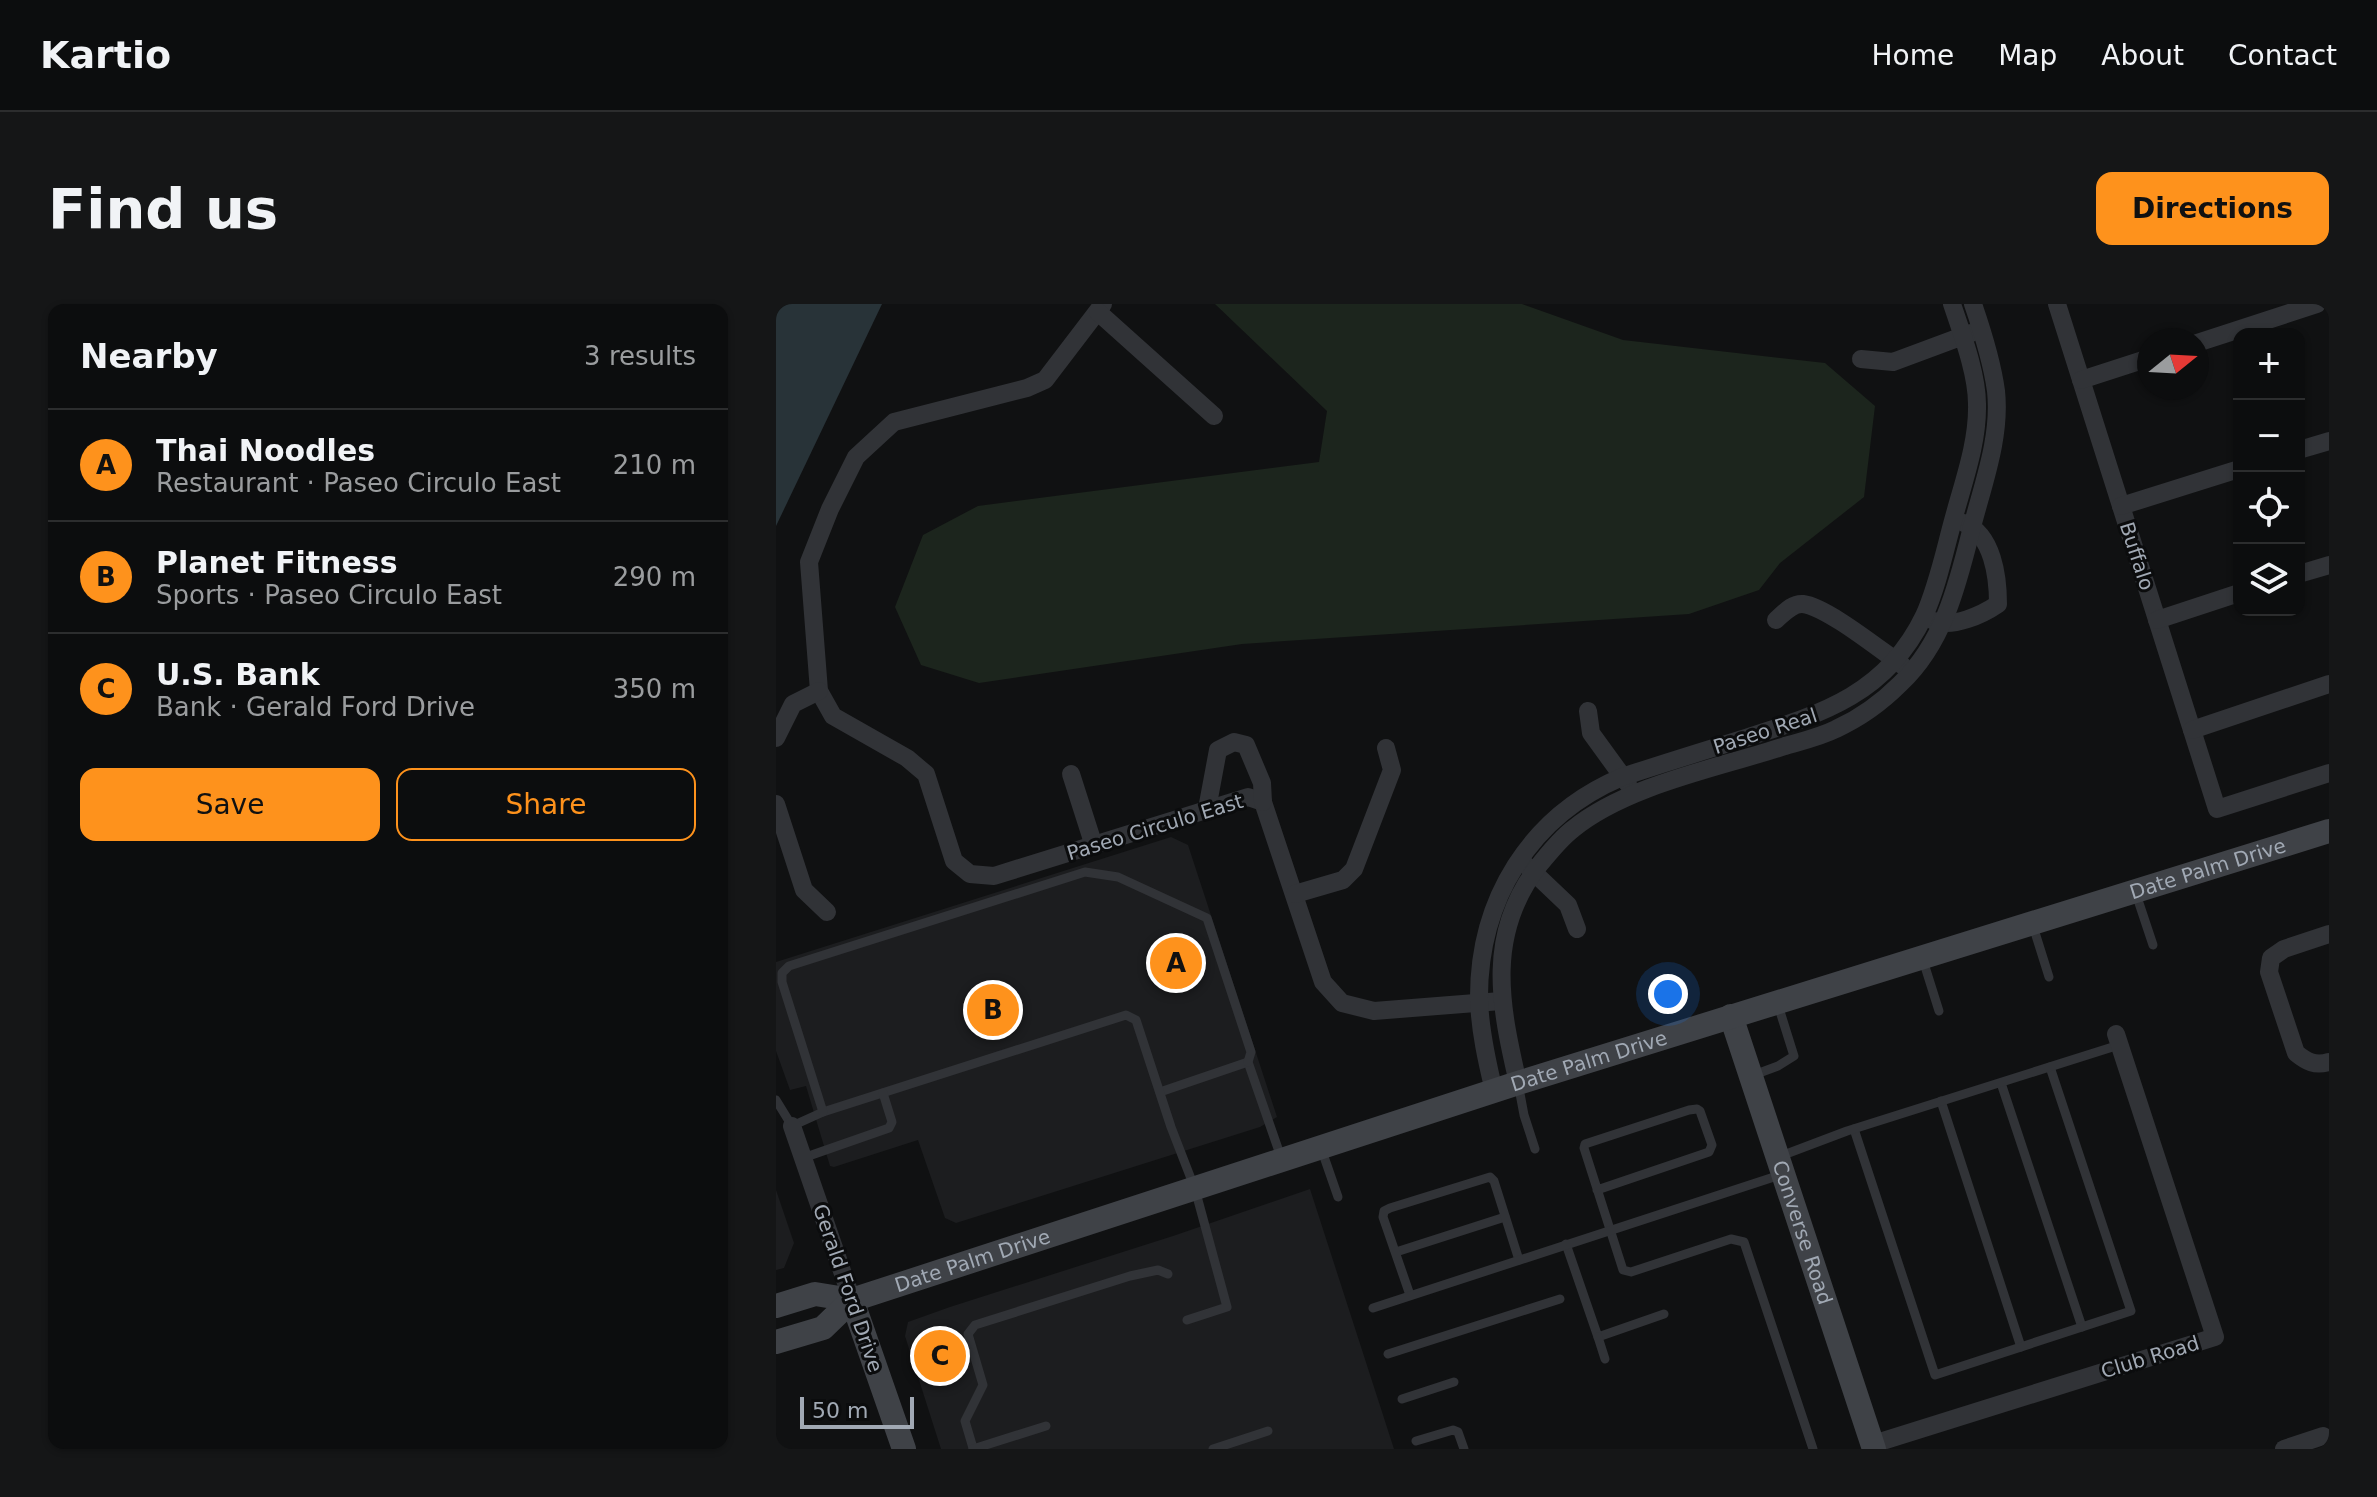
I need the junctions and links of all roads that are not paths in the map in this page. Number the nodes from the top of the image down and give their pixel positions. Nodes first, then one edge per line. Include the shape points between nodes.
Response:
1 (1952, 304) edge
2 (1973, 304) edge
3 (2057, 304) edge
4 (2317, 304) edge
5 (1100, 308) edge
6 (1981, 330) junction
7 (1963, 336) junction
8 (2209, 339) edge
9 (1861, 359) dead end
10 (2137, 362) edge
11 (2081, 380) junction
12 (1214, 416) dead end
13 (2329, 441) edge
14 (2305, 448) edge
15 (2233, 471) edge
16 (2121, 506) junction
17 (1954, 519) junction
18 (1972, 527) junction
19 (2329, 565) edge
20 (2305, 572) edge
21 (2233, 595) edge
22 (1923, 616) junction
23 (1776, 620) dead end
24 (2157, 620) junction
25 (1942, 624) junction
26 (1894, 660) junction
27 (1911, 672) junction
28 (2329, 684) edge
29 (819, 691) junction
30 (1588, 711) dead end
31 (1771, 730) junction
32 (2192, 730) junction
33 (776, 738) edge
34 (1386, 748) dead end
35 (1777, 749) junction
36 (2329, 773) edge
37 (1071, 774) dead end
38 (1622, 777) junction
39 (1634, 793) junction
40 (1263, 802) junction
41 (776, 804) edge
42 (1207, 809) junction
43 (2329, 831) edge
44 (1094, 846) junction
45 (1518, 859) junction
46 (1535, 871) junction
47 (2135, 891) junction
48 (1295, 894) junction
49 (827, 912) dead end
50 (2032, 923) junction
51 (1577, 929) dead end
52 (2329, 934) edge
53 (2153, 945) dead end
54 (1922, 957) junction
55 (2049, 977) dead end
56 (1501, 1001) junction
57 (1479, 1002) junction
58 (1777, 1002) junction
59 (1939, 1011) dead end
60 (1731, 1016) junction
61 (2117, 1039) joint
62 (1248, 1062) junction
63 (2329, 1062) edge
64 (2050, 1067) junction
65 (1751, 1076) junction
66 (1518, 1083) junction
67 (2001, 1083) junction
68 (1494, 1091) junction
69 (1160, 1092) junction
70 (883, 1093) junction
71 (776, 1100) edge
72 (1941, 1101) junction
73 (823, 1112) junction
74 (792, 1126) junction
75 (1854, 1129) junction
76 (1321, 1148) junction
77 (1535, 1149) dead end
78 (803, 1158) junction
79 (1282, 1161) junction
80 (1781, 1166) junction
81 (1195, 1189) junction
82 (1597, 1190) junction
83 (1338, 1197) dead end
84 (1505, 1217) junction
85 (1610, 1231) junction
86 (1566, 1244) junction
87 (1396, 1252) junction
88 (1519, 1260) junction
89 (1168, 1274) dead end
90 (1410, 1295) junction
91 (1560, 1299) dead end
92 (852, 1300) junction
93 (776, 1306) edge
94 (1373, 1308) dead end
95 (1664, 1314) dead end
96 (1187, 1320) dead end
97 (2082, 1327) junction
98 (1598, 1337) junction
99 (776, 1342) edge
100 (2021, 1347) junction
101 (1388, 1354) dead end
102 (1605, 1359) dead end
103 (1454, 1382) dead end
104 (1402, 1399) dead end
105 (1046, 1426) dead end
106 (1268, 1431) dead end
107 (2323, 1436) dead end
108 (1416, 1441) dead end
109 (1873, 1447) edge
110 (973, 1448) edge
111 (904, 1449) edge
112 (1213, 1449) edge
113 (1464, 1449) edge
114 (1813, 1449) edge
115 (2284, 1449) edge

1 - 7 street, Paseo Real
2 - 6 street, Paseo Real
3 - 11 street, Buffalo
4 - 8 street
5 - 12 street
5 - 29 street via 1045,380 894,422 856,457 809,562
6 - 7 street
6 - 18 street, Paseo Real via 1993,373 1996,415
7 - 9 street via 1893,362
7 - 17 street, Paseo Real via 1978,405
10 - 11 street
11 - 16 street, Buffalo
13 - 14 street
15 - 16 street
16 - 24 street, Buffalo
17 - 18 street
17 - 22 street, Paseo Real
18 - 25 street, Paseo Real
18 - 25 street via 1986,544 1998,580 1998,604
19 - 20 street
21 - 24 street
22 - 25 street
22 - 26 street, Paseo Real
23 - 26 street via 1792,606 1804,604 1825,612
24 - 32 street, Buffalo
25 - 27 street, Paseo Real
26 - 27 street
26 - 31 street, Paseo Real via 1845,701
27 - 35 street, Paseo Real via 1836,730
28 - 32 street
29 - 33 street via 793,704
29 - 44 street, Paseo Circulo East via 833,716 926,774 954,861 970,874 994,876
30 - 38 street via 1591,733
31 - 35 street
31 - 38 street, Paseo Real
32 - 36 street, Buffalo via 2217,809
34 - 48 street via 1392,770 1354,869 1343,880
35 - 39 street, Paseo Real
37 - 44 street
38 - 39 street
38 - 45 street, Paseo Real via 1568,807
39 - 46 street, Paseo Real via 1571,830
40 - 42 street, Paseo Circulo East via 1248,797
40 - 42 street via 1262,783 1246,745 1234,742 1218,750
40 - 48 street, Paseo Circulo East
41 - 49 street via 804,890
42 - 44 street, Paseo Circulo East
43 - 47 main road, Date Palm Drive
45 - 46 street
45 - 57 street, Paseo Real via 1489,929
46 - 51 street via 1568,905
46 - 56 street, Paseo Real via 1508,928
47 - 50 main road, Date Palm Drive
47 - 53 lane
48 - 57 street, Paseo Circulo East via 1323,982 1342,1003 1374,1011
50 - 54 main road, Date Palm Drive
50 - 55 lane
52 - 63 street via 2284,949 2271,958 2269,972 2296,1053 2307,1062
54 - 58 main road, Date Palm Drive
54 - 59 lane
56 - 57 street, Paseo Circulo East
56 - 66 street, Paseo Real
57 - 68 street, Paseo Real
58 - 60 main road, Date Palm Drive
58 - 65 lane via 1794,1056
60 - 65 main road, Converse Road
60 - 66 main road, Date Palm Drive
61 - 64 lane
61 - 109 street, Club Road via 2215,1337
62 - 69 lane
62 - 73 lane via 1251,1052 1207,918 1118,877 1085,872 789,966 782,982
62 - 79 lane
64 - 67 lane
64 - 97 lane via 2131,1311
65 - 80 main road, Converse Road
66 - 68 main road, Date Palm Drive
66 - 77 lane
67 - 72 lane
67 - 97 lane
68 - 76 main road, Date Palm Drive
69 - 70 lane via 1136,1020 1126,1015
69 - 81 lane
70 - 73 lane
70 - 78 lane via 889,1128
71 - 74 lane
72 - 75 lane
72 - 100 lane
73 - 74 lane
74 - 78 street, Gerald Ford Drive
75 - 80 lane
75 - 100 lane via 1935,1375
76 - 79 main road, Date Palm Drive
76 - 83 lane
78 - 92 street, Gerald Ford Drive
79 - 81 main road, Date Palm Drive
80 - 85 lane
80 - 109 main road, Converse Road
81 - 92 main road, Date Palm Drive
81 - 96 lane via 1227,1307
82 - 82 lane via 1585,1144 1700,1111 1712,1145 1709,1152
82 - 85 lane
84 - 87 lane
84 - 87 lane via 1494,1181 1484,1177 1384,1211
84 - 88 lane
85 - 86 lane
85 - 114 lane via 1626,1272 1731,1239 1744,1242
86 - 88 lane
86 - 98 lane
87 - 90 lane
88 - 90 lane
89 - 110 lane via 1158,1270 1130,1276 975,1325 968,1334 983,1385 965,1421
90 - 94 lane
91 - 101 lane
92 - 93 main road, Date Palm Drive via 815,1294
92 - 99 main road, Date Palm Drive via 823,1328
92 - 111 main road, Gerald Ford Drive
95 - 98 lane
97 - 100 lane
98 - 102 lane
103 - 104 lane
105 - 110 lane
106 - 112 lane
107 - 115 street
108 - 113 lane via 1453,1430

